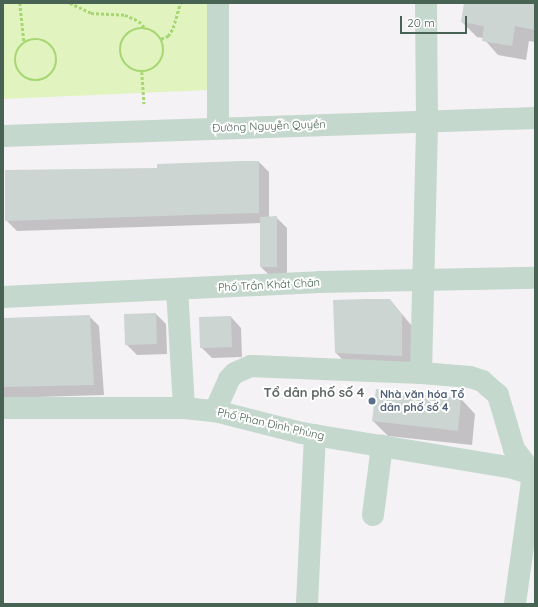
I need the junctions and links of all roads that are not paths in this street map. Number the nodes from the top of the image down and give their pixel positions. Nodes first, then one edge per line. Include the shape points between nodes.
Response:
1 (218, 3) edge
2 (426, 3) edge
3 (535, 118) edge
4 (427, 120) junction
5 (218, 127) junction
6 (3, 136) edge
7 (535, 278) edge
8 (423, 280) junction
9 (177, 289) junction
10 (3, 297) edge
11 (422, 373) junction
12 (3, 408) edge
13 (184, 408) junction
14 (215, 411) junction
15 (315, 435) junction
16 (382, 446) junction
17 (534, 475) edge
18 (373, 515) dead end
19 (307, 604) edge
20 (515, 604) edge

1 - 5 street
2 - 4 street
3 - 4 street, Đường Nguyễn Quyền
4 - 5 street, Đường Nguyễn Quyền
4 - 8 street
5 - 6 street, Đường Nguyễn Quyền
7 - 8 street, Phố Trần Khát Chân
8 - 9 street, Phố Trần Khát Chân
8 - 11 street
9 - 10 street, Phố Trần Khát Chân
9 - 13 street
11 - 14 street via 251,366 235,372 229,379
11 - 17 street via 470,377 491,387 502,404 514,449
12 - 13 street, Phố Phan Đình Phùng
13 - 14 street, Phố Phan Đình Phùng
14 - 15 street, Phố Phan Đình Phùng
15 - 16 street, Phố Phan Đình Phùng
15 - 19 street
16 - 17 street, Phố Phan Đình Phùng via 513,468
16 - 18 street
17 - 20 street

